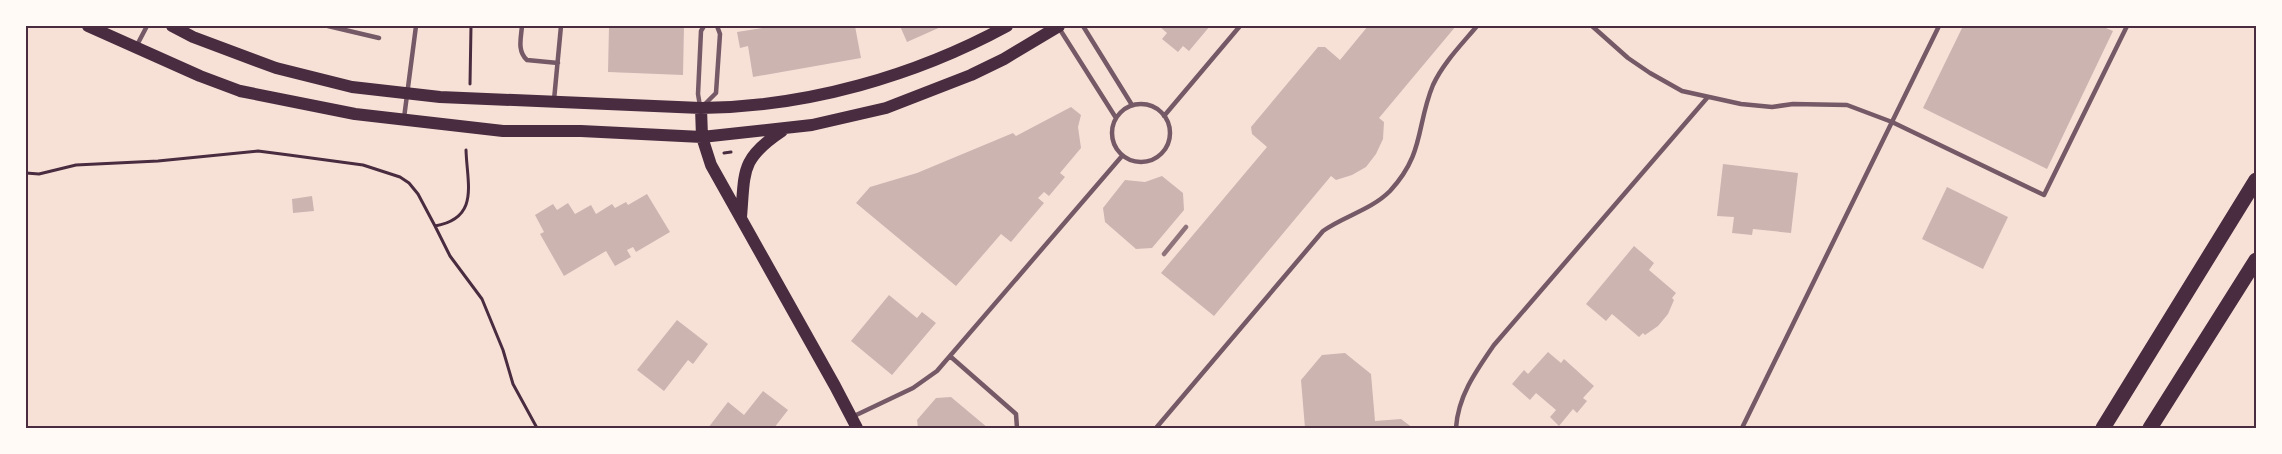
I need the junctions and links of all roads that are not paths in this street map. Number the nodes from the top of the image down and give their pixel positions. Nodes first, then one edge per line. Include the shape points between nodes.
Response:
1 (88, 26) edge
2 (147, 26) edge
3 (172, 26) edge
4 (328, 26) edge
5 (416, 26) edge
6 (522, 26) edge
7 (561, 26) edge
8 (704, 26) edge
9 (717, 26) edge
10 (1007, 26) edge
11 (1058, 26) edge
12 (1083, 26) edge
13 (1240, 26) edge
14 (1478, 26) edge
15 (1592, 26) edge
16 (1939, 26) edge
17 (2127, 26) edge
18 (379, 38) dead end
19 (136, 48) junction
20 (558, 63) junction
21 (407, 93) junction
22 (1707, 98) junction
23 (553, 103) junction
24 (1132, 105) junction
25 (701, 108) junction
26 (1164, 116) junction
27 (1116, 118) junction
28 (404, 120) junction
29 (1892, 122) junction
30 (786, 128) junction
31 (702, 137) junction
32 (1122, 156) junction
33 (2256, 180) edge
34 (741, 219) junction
35 (2256, 260) edge
36 (951, 357) junction
37 (854, 423) edge
38 (2150, 428) edge
39 (1017, 429) edge
40 (1156, 429) edge
41 (1456, 429) edge
42 (1742, 429) edge
43 (2103, 429) edge

1 - 19 main road
2 - 19 lane
3 - 21 main road via 276,68 352,87
4 - 18 lane
5 - 21 lane
6 - 20 lane via 523,57
7 - 20 lane
8 - 25 lane via 698,94
9 - 25 lane via 720,34 716,93
10 - 25 main road via 913,68 844,90 735,108
11 - 27 lane
11 - 30 main road via 1004,59 925,94 838,120
12 - 24 lane
13 - 26 lane
14 - 40 lane via 1438,76 1413,158 1391,189 1371,206 1323,231
15 - 22 lane via 1650,73 1682,91
16 - 29 lane
17 - 29 lane via 2044,195
19 - 28 main road via 240,90
20 - 23 lane
21 - 23 main road
21 - 28 lane
22 - 29 lane via 1772,106 1848,105
22 - 41 lane via 1494,345 1470,378
23 - 25 main road
24 - 26 lane via 1150,105
24 - 27 lane
25 - 31 main road
26 - 32 lane via 1170,140 1159,157 1140,163
27 - 32 lane via 1113,142
28 - 31 main road via 503,131
29 - 42 lane
30 - 31 main road
30 - 34 main road via 762,144 747,165
31 - 34 main road via 711,165
32 - 36 lane
33 - 43 highway
34 - 37 main road
35 - 38 highway
36 - 37 lane via 913,388
36 - 39 lane via 1016,414

